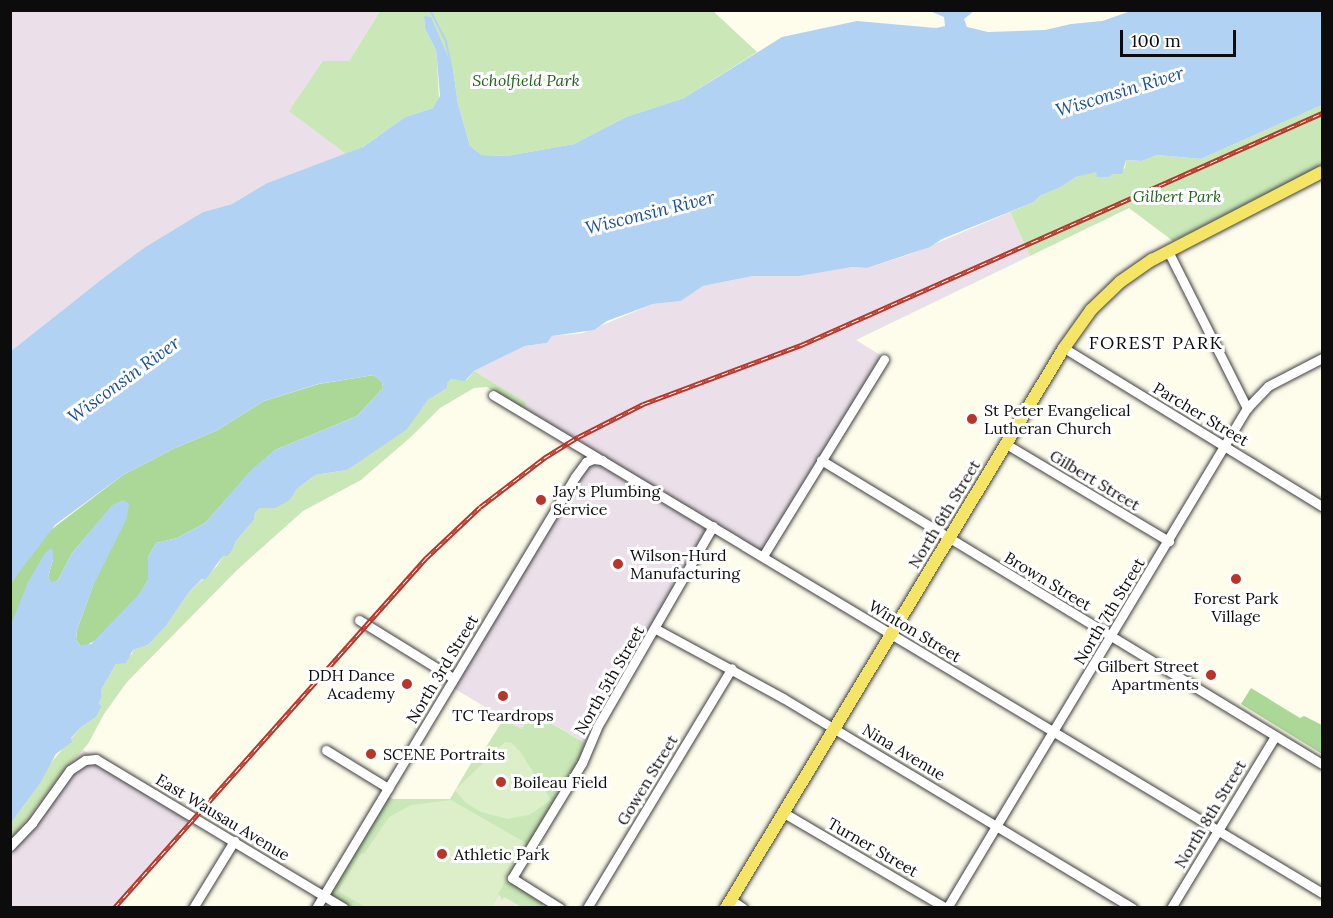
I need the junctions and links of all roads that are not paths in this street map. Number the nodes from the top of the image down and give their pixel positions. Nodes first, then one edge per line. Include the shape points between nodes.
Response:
1 (1323, 172) edge
2 (1167, 251) junction
3 (1064, 348) junction
4 (1323, 358) edge
5 (884, 359) dead end
6 (493, 395) dead end
7 (1247, 408) junction
8 (1006, 444) junction
9 (1225, 446) junction
10 (603, 460) junction
11 (821, 460) junction
12 (1323, 506) edge
13 (713, 526) junction
14 (949, 539) junction
15 (1168, 541) junction
16 (763, 556) junction
17 (359, 620) dead end
18 (656, 629) junction
19 (891, 634) junction
20 (1112, 637) junction
21 (732, 668) junction
22 (453, 678) junction
23 (835, 728) junction
24 (1054, 732) junction
25 (1275, 736) junction
26 (326, 750) dead end
27 (1323, 764) edge
28 (388, 788) junction
29 (784, 813) junction
30 (998, 825) junction
31 (1218, 831) junction
32 (234, 841) junction
33 (10, 846) edge
34 (1323, 893) edge
35 (324, 896) junction
36 (729, 904) edge
37 (193, 908) edge
38 (316, 908) edge
39 (344, 908) edge
40 (560, 908) edge
41 (587, 908) edge
42 (743, 908) edge
43 (947, 908) edge
44 (1133, 908) edge
45 (1171, 908) edge

1 - 2 main road, North 6th Street
2 - 3 main road, North 6th Street via 1106,295
2 - 7 street
3 - 8 main road, North 6th Street
3 - 9 street, Parcher Street
4 - 7 street, North 7th Street via 1268,386
5 - 11 street
6 - 10 street, Winton Street
7 - 9 street, North 7th Street
8 - 14 main road, North 6th Street
8 - 15 street, Gilbert Street
9 - 12 street, Parcher Street
9 - 15 street, North 7th Street
10 - 13 street, Winton Street
10 - 22 street, North 3rd Street via 590,460 581,467
11 - 14 street, Brown Street
11 - 16 street
13 - 16 street, Winton Street
13 - 18 street, North 5th Street
14 - 19 main road, North 6th Street
14 - 20 street, Brown Street
15 - 20 street, North 7th Street
16 - 19 street, Winton Street
17 - 22 street
18 - 21 street, Nina Avenue
18 - 40 street, North 5th Street via 597,727 582,763 512,878
19 - 23 main road, North 6th Street
19 - 24 street, Winton Street
20 - 24 street, North 7th Street
20 - 25 street, Brown Street
21 - 23 street, Nina Avenue
21 - 41 street, Gowen Street
22 - 28 street, North 3rd Street
23 - 29 main road, North 6th Street
23 - 30 street, Nina Avenue
24 - 30 street, North 7th Street
24 - 31 street, Winton Street
25 - 27 street, Brown Street
25 - 31 street, North 8th Street
26 - 28 street
28 - 35 street, North 3rd Street
29 - 36 main road, North 6th Street
29 - 43 street, Turner Street
30 - 43 street, North 7th Street
30 - 44 street, Nina Avenue
31 - 34 street, Winton Street
31 - 45 street, North 8th Street
32 - 33 street, East Wausau Avenue via 102,761 85,760 68,772 32,823
32 - 35 street, East Wausau Avenue
32 - 37 street
35 - 38 street, North 3rd Street
35 - 39 street, East Wausau Avenue
36 - 42 street

